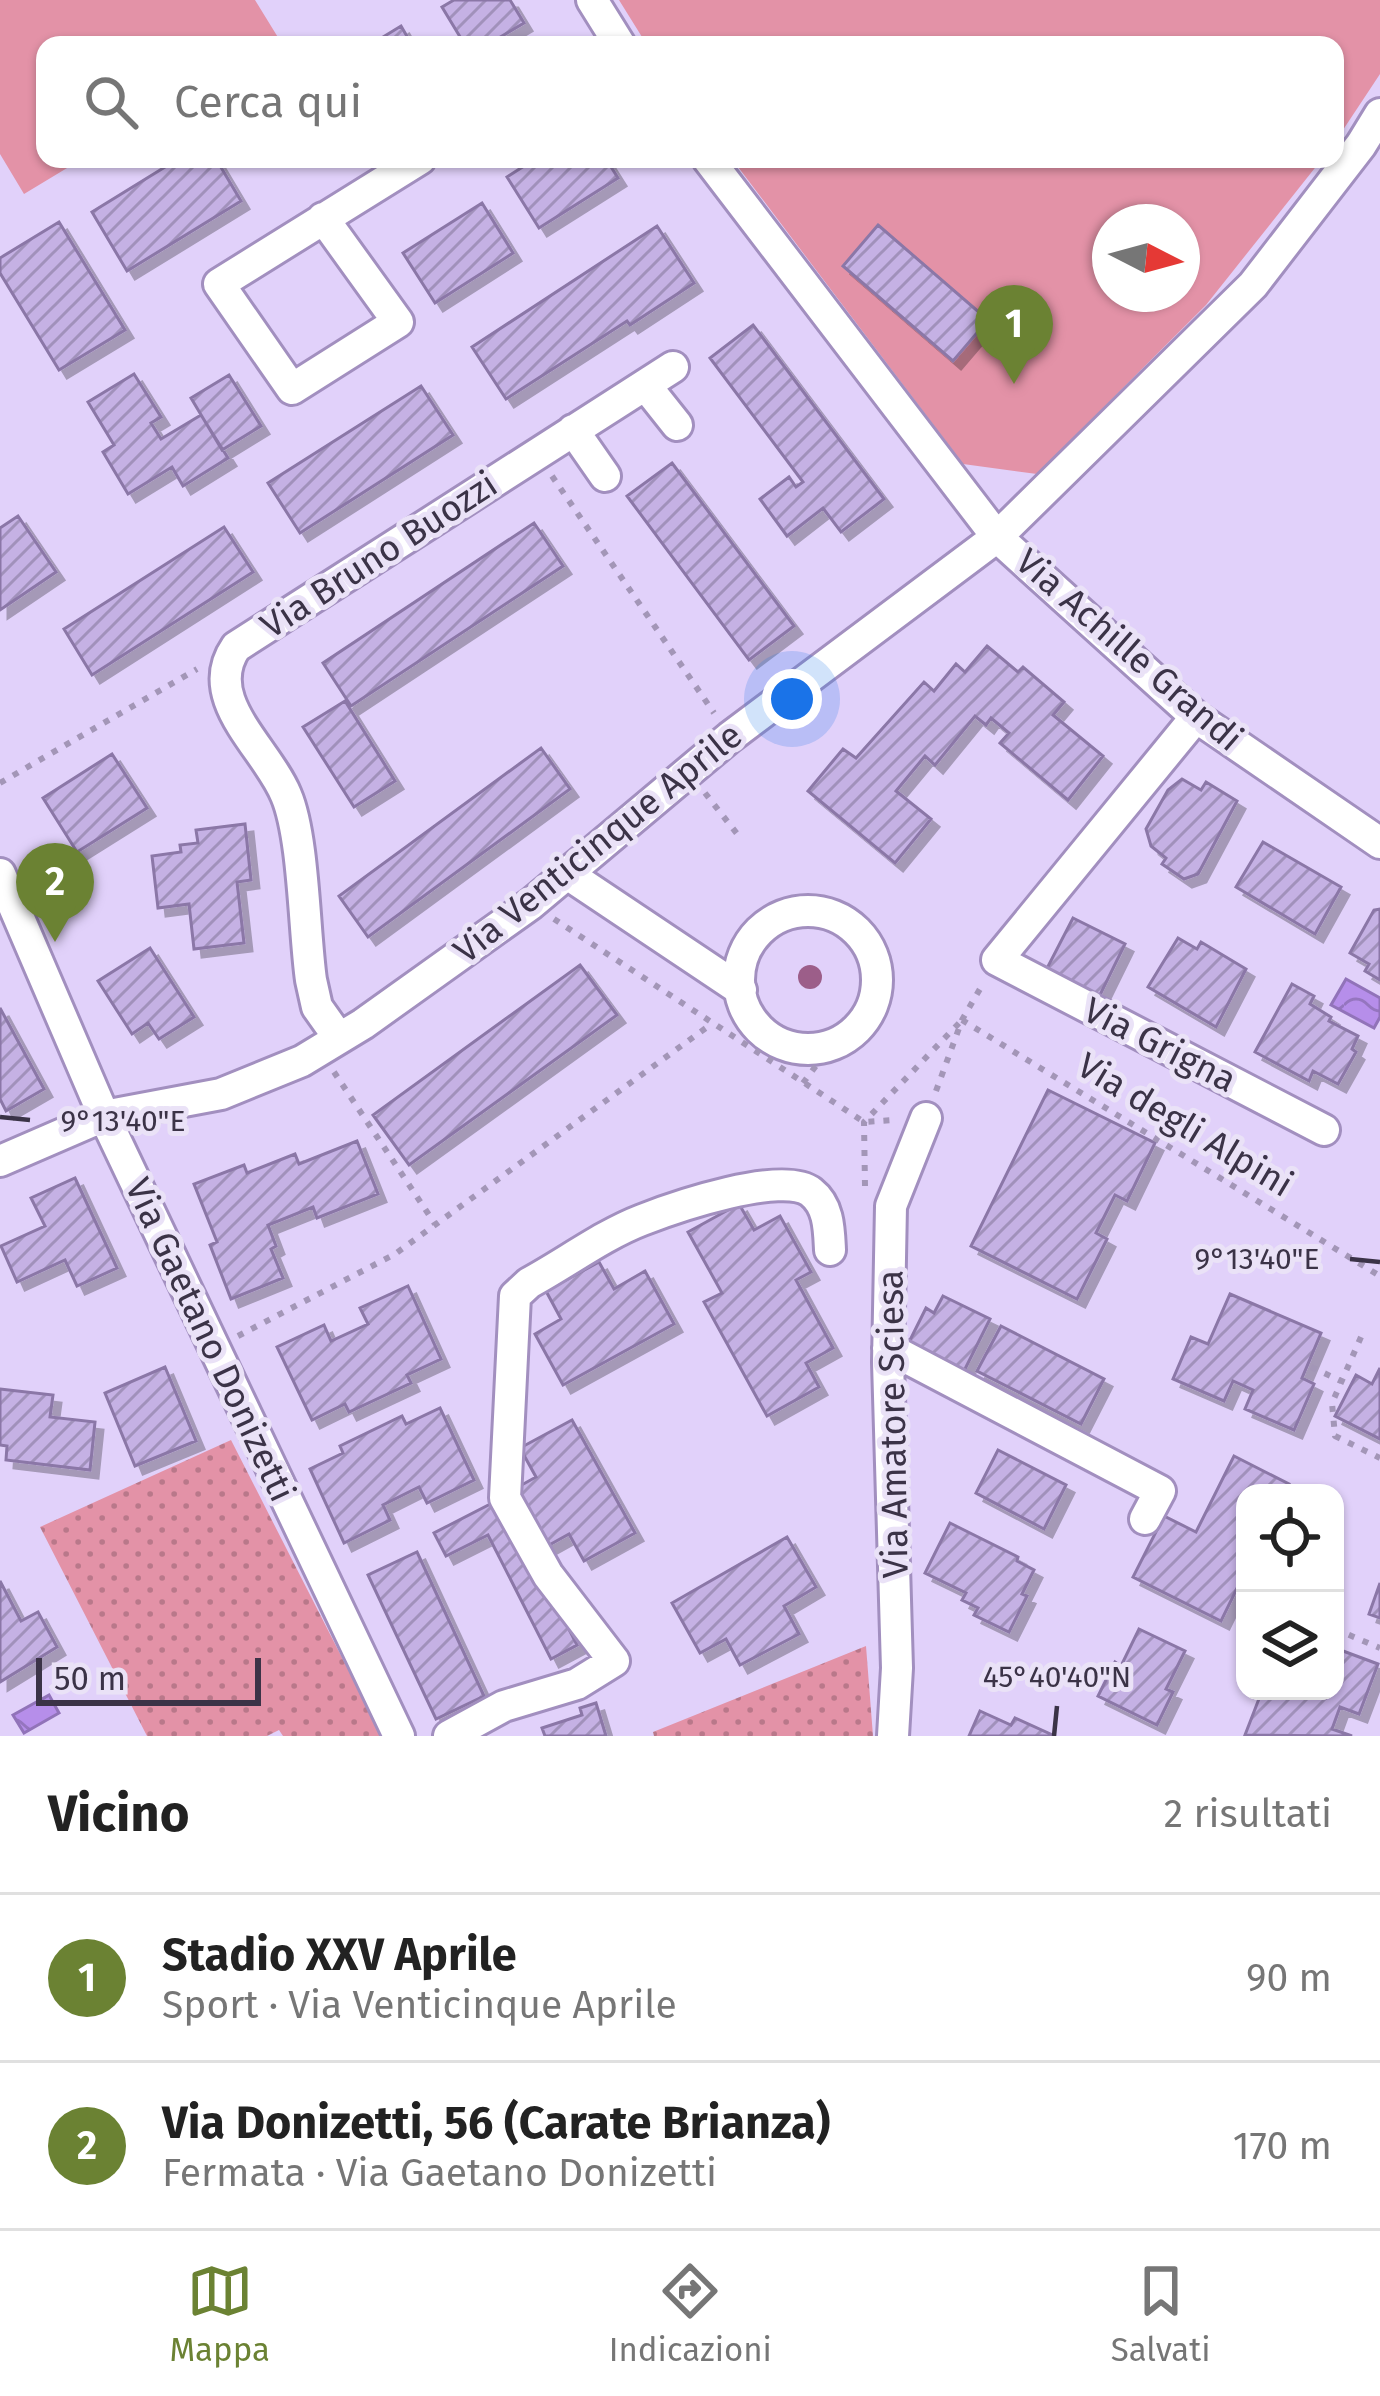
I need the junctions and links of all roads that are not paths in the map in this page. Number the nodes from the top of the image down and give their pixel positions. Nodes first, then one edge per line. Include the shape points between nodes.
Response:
1 (592, 0) edge
2 (611, 36) edge
3 (1380, 114) edge
4 (1344, 162) edge
5 (405, 168) edge
6 (715, 168) edge
7 (1340, 168) edge
8 (323, 218) junction
9 (673, 367) dead end
10 (646, 386) junction
11 (677, 425) dead end
12 (573, 430) junction
13 (605, 476) dead end
14 (997, 537) junction
15 (1196, 717) junction
16 (1380, 843) edge
17 (566, 873) junction
18 (0, 874) edge
19 (741, 990) junction
20 (329, 1044) junction
21 (104, 1116) junction
22 (926, 1118) road end
23 (1324, 1130) dead end
24 (0, 1161) edge
25 (830, 1250) dead end
26 (888, 1348) junction
27 (1145, 1519) dead end
28 (399, 1736) edge
29 (448, 1736) edge
30 (893, 1736) edge

1 - 2 street
3 - 4 street, Via Venticinque Aprile
5 - 8 street
6 - 14 street, Via Achille Grandi
7 - 14 street, Via Venticinque Aprile via 1253,285
8 - 8 street via 219,284 292,389 398,322
9 - 10 street, Via Bruno Buozzi
10 - 11 street
10 - 12 street, Via Bruno Buozzi
12 - 13 street
12 - 20 street, Via Bruno Buozzi via 236,646 223,673 289,800 311,980
14 - 15 street, Via Achille Grandi
14 - 17 street, Via Venticinque Aprile via 730,737
15 - 16 street, Via Achille Grandi
15 - 23 street, Via Grigna via 997,960
17 - 19 street
17 - 20 street, Via Venticinque Aprile
18 - 21 street, Via Gaetano Donizetti
19 - 19 street via 766,1035 808,1049 851,1035 875,997 877,974 872,952 841,919 797,912 757,934 745,953
20 - 21 street, Via Venticinque Aprile via 221,1094
21 - 24 street, Via Venticinque Aprile
21 - 28 street, Via Gaetano Donizetti
22 - 26 street, Via Amatore Sciesa via 891,1207
25 - 29 street via 828,1216 813,1193 792,1182 750,1188 640,1220 515,1296 505,1498 548,1575 614,1661
26 - 27 street via 1160,1491
26 - 30 street, Via Amatore Sciesa

